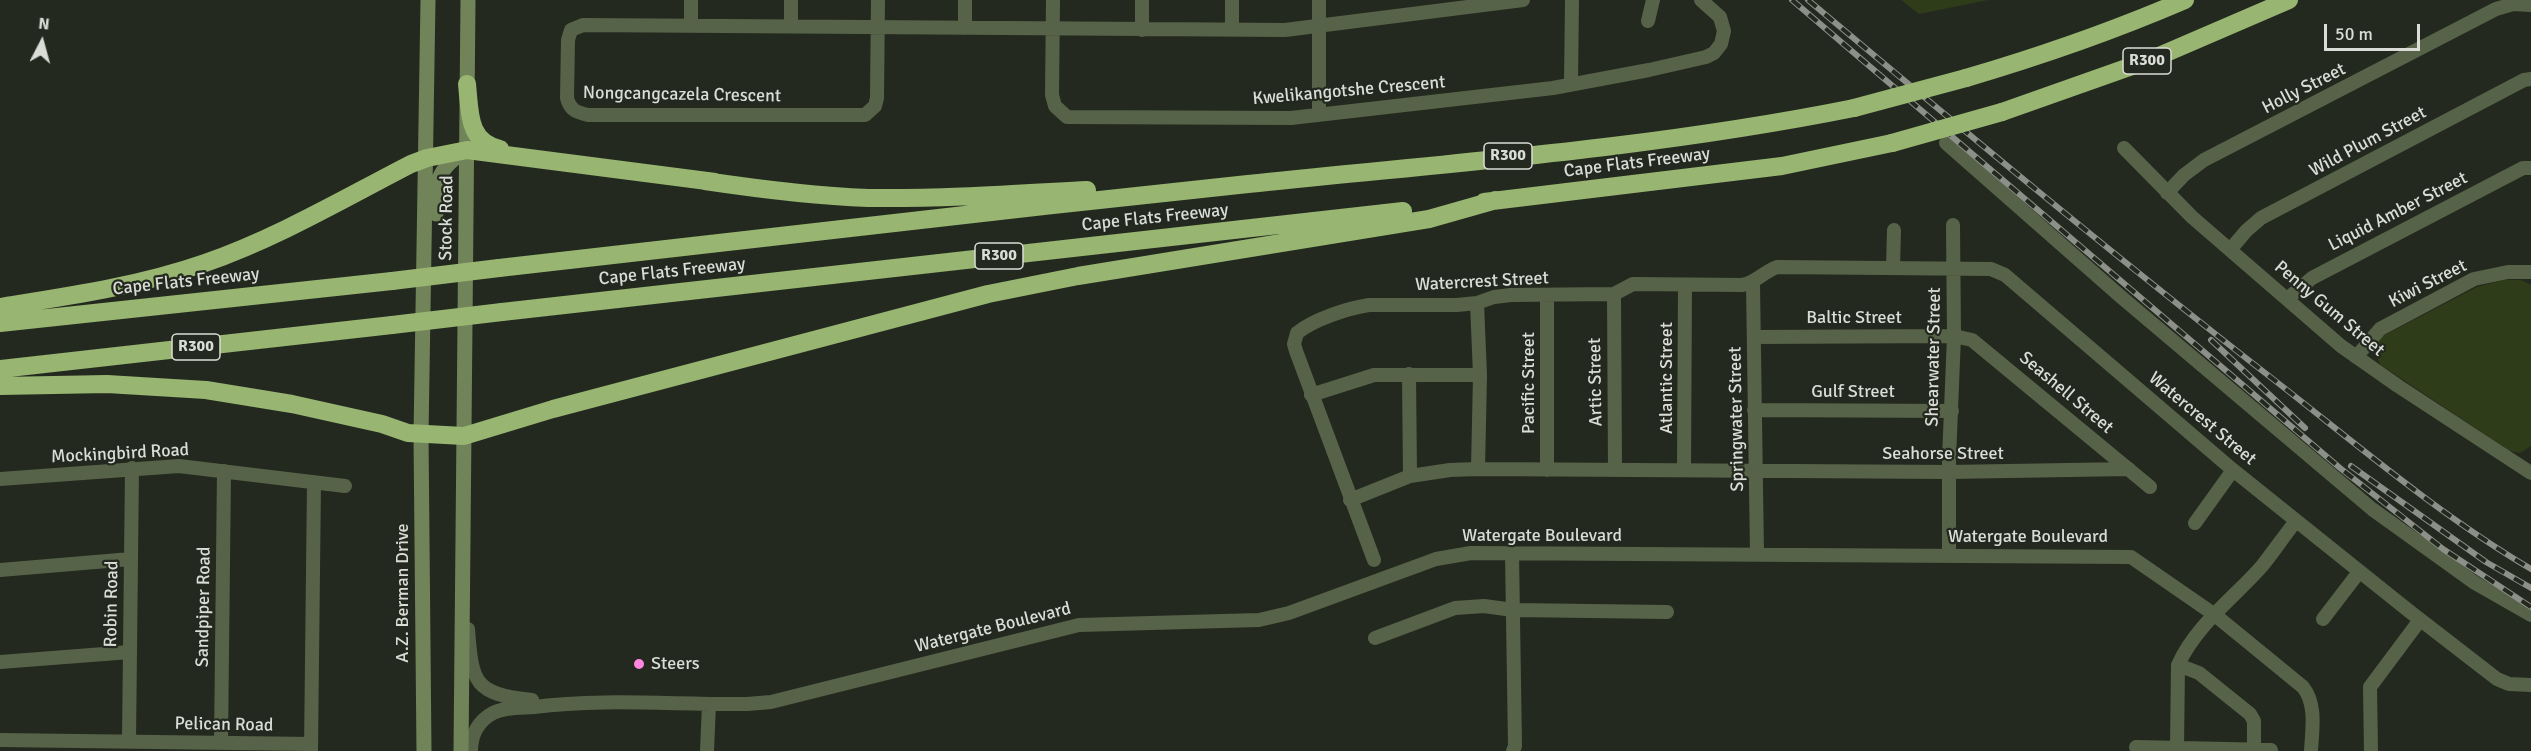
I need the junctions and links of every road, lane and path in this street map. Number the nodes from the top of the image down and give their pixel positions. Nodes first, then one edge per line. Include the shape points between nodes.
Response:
1 (429, 0) edge
2 (468, 0) edge
3 (691, 0) edge
4 (791, 0) edge
5 (878, 0) edge
6 (965, 0) edge
7 (1053, 0) edge
8 (1142, 0) edge
9 (1232, 0) edge
10 (1319, 0) edge
11 (1523, 0) edge
12 (1572, 0) edge
13 (1653, 0) edge
14 (1701, 0) edge
15 (2185, 0) edge
16 (2289, 0) edge
17 (1494, 2) edge
18 (2531, 5) edge
19 (1407, 7) edge
20 (1648, 21) dead end
21 (691, 25) junction
22 (791, 26) junction
23 (878, 27) junction
24 (1319, 27) junction
25 (965, 28) junction
26 (1053, 29) junction
27 (1232, 29) junction
28 (1142, 30) junction
29 (2531, 79) edge
30 (467, 84) junction
31 (1571, 84) junction
32 (1320, 115) junction
33 (1946, 143) dead end
34 (2124, 148) dead end
35 (467, 150) junction
36 (427, 158) junction
37 (2531, 168) edge
38 (716, 183) junction
39 (1161, 193) junction
40 (2167, 193) junction
41 (1496, 201) junction
42 (1953, 225) dead end
43 (1894, 230) dead end
44 (2230, 250) junction
45 (1893, 268) junction
46 (1953, 268) junction
47 (2531, 272) edge
48 (1753, 284) junction
49 (1685, 285) junction
50 (1614, 294) junction
51 (1547, 296) junction
52 (2287, 299) junction
53 (1477, 303) junction
54 (0, 307) edge
55 (0, 323) edge
56 (1754, 336) junction
57 (1954, 336) junction
58 (2356, 357) junction
59 (423, 360) junction
60 (0, 369) edge
61 (1409, 374) junction
62 (1480, 375) junction
63 (0, 386) edge
64 (1311, 395) junction
65 (1754, 410) junction
66 (1952, 411) junction
67 (421, 435) junction
68 (464, 436) junction
69 (132, 468) junction
70 (1478, 469) junction
71 (1547, 470) junction
72 (1615, 470) junction
73 (1684, 470) junction
74 (1756, 470) junction
75 (2129, 470) junction
76 (2233, 470) junction
77 (224, 471) junction
78 (1949, 472) junction
79 (2531, 473) edge
80 (1410, 476) junction
81 (0, 479) edge
82 (314, 482) junction
83 (345, 486) dead end
84 (2150, 487) dead end
85 (1350, 500) junction
86 (2296, 521) junction
87 (2195, 523) dead end
88 (1512, 553) junction
89 (1757, 554) junction
90 (1949, 555) junction
91 (131, 559) junction
92 (1374, 560) dead end
93 (463, 564) junction
94 (0, 570) edge
95 (2359, 572) junction
96 (1514, 610) junction
97 (1667, 612) dead end
98 (2215, 615) junction
99 (2531, 615) edge
100 (2323, 620) dead end
101 (2420, 620) junction
102 (1375, 638) dead end
103 (130, 652) junction
104 (0, 662) edge
105 (2178, 665) junction
106 (2531, 685) edge
107 (547, 704) junction
108 (709, 705) junction
109 (0, 740) edge
110 (129, 741) junction
111 (221, 743) junction
112 (311, 747) edge
113 (2136, 747) dead end
114 (2177, 748) junction
115 (2254, 750) edge
116 (2271, 750) edge
117 (424, 751) edge
118 (461, 751) edge
119 (471, 751) edge
120 (707, 751) edge
121 (1513, 751) edge
122 (2311, 751) edge
123 (2371, 751) edge

1 - 36 main road, Stock Road
2 - 30 main road, Stock Road
3 - 21 street
4 - 22 street
5 - 23 street
6 - 25 street
7 - 26 street
8 - 28 street
9 - 27 street
10 - 24 street
11 - 17 street
12 - 31 street
13 - 20 street
14 - 31 street, Kwelikangotshe Crescent via 1720,17 1723,25 1721,44 1714,53
15 - 39 highway, Cape Flats Freeway / R300, bridge via 2046,54 1854,108 1788,122 1672,139
16 - 41 highway, Cape Flats Freeway / R300, bridge via 2152,59 2002,112 1892,143 1782,166
17 - 19 street
18 - 40 street, Holly Street via 2513,4 2496,9 2204,160
19 - 24 street
21 - 22 street
21 - 23 street, Nongcangcazela Crescent via 583,26 571,30 567,40 569,105 588,115 865,115 877,98
22 - 23 street
23 - 25 street
24 - 27 street
24 - 32 street
25 - 26 street
26 - 28 street
26 - 32 street, Kwelikangotshe Crescent via 1052,96 1055,106 1067,117 1260,119
27 - 28 street
29 - 44 street, Wild Plum Street via 2261,218
30 - 35 main road, Stock Road
30 - 38 highway via 474,133 493,147
31 - 32 street, Kwelikangotshe Crescent
33 - 99 street via 2372,509 2475,582
34 - 40 street, Penny Gum Street
35 - 36 highway
35 - 38 highway
35 - 59 main road via 441,171 436,199 433,297
35 - 68 main road, Stock Road
36 - 54 highway via 266,240 204,264 79,295
36 - 59 main road, Stock Road
37 - 52 street, Liquid Amber Street via 2523,168 2312,278
38 - 39 highway via 867,198 1119,188
39 - 55 highway, Cape Flats Freeway / R300, bridge
40 - 44 street, Penny Gum Street
41 - 60 highway, Cape Flats Freeway / R300, bridge
41 - 68 highway via 1429,219 988,294
42 - 46 street
43 - 45 street
44 - 52 street, Penny Gum Street
45 - 46 street, Watercrest Street
45 - 48 street, Watercrest Street via 1777,267
46 - 57 street, Shearwater Street
46 - 76 street, Watercrest Street via 1991,269 2005,275
47 - 58 street, Kiwi Street via 2474,279 2379,328
48 - 49 street, Watercrest Street
48 - 56 street, Springwater Street
49 - 50 street, Watercrest Street via 1633,284
49 - 73 street, Atlantic Street
50 - 51 street, Watercrest Street
50 - 72 street, Artic Street
51 - 53 street, Watercrest Street via 1494,297
51 - 71 street, Pacific Street
52 - 58 street, Penny Gum Street
53 - 62 street
53 - 64 street, Watercrest Street via 1355,307 1306,327 1297,333 1294,344
56 - 57 street, Baltic Street
56 - 65 street, Springwater Street
57 - 66 street, Shearwater Street
57 - 75 street, Seashell Street via 1979,344
58 - 79 street, Penny Gum Street
59 - 67 main road, Stock Road
61 - 62 street
61 - 64 street via 1374,375
61 - 80 street
62 - 70 street
63 - 67 highway via 107,384 206,390 292,404
64 - 85 street, Watercrest Street
65 - 66 street, Gulf Street
65 - 74 street, Springwater Street
66 - 78 street, Shearwater Street
67 - 68 highway
67 - 117 main road, A.Z. Berman Drive
68 - 93 main road
69 - 77 street, Mockingbird Road via 179,466
69 - 81 street, Mockingbird Road
69 - 91 street, Robin Road
70 - 71 street
70 - 80 street
71 - 72 street
72 - 73 street
73 - 74 street
74 - 78 street, Seahorse Street
74 - 89 street, Springwater Street
75 - 78 street, Seahorse Street
75 - 84 street, Seashell Street
76 - 86 street, Watercrest Street
76 - 87 street
77 - 82 street, Mockingbird Road
77 - 111 street, Sandpiper Road
78 - 90 street, Shearwater Street
80 - 85 street
82 - 83 street, Mockingbird Road
82 - 112 street
85 - 92 street, Watercrest Street
86 - 95 street, Watercrest Street
86 - 98 street via 2262,566
88 - 89 street, Watergate Boulevard
88 - 96 street
88 - 108 street, Watergate Boulevard via 1453,555 1289,613 1258,620 1079,625 771,702
89 - 90 street, Watergate Boulevard
90 - 98 street, Watergate Boulevard via 2131,557
91 - 94 street
91 - 103 street, Robin Road
93 - 107 street, Watergate Boulevard via 475,677 498,696
93 - 118 main road
95 - 100 street
95 - 101 street, Watercrest Street
96 - 97 street
96 - 102 street via 1455,608
96 - 121 street
98 - 105 street via 2194,638
98 - 122 street, Watergate Boulevard via 2309,695
101 - 106 street, Watercrest Street via 2502,682
101 - 123 street via 2370,687
103 - 104 street
103 - 110 street, Robin Road
105 - 114 street
105 - 115 street via 2199,673 2250,714 2254,721
107 - 108 street, Watergate Boulevard
107 - 119 street, Watergate Boulevard via 494,712 477,726
108 - 120 street
109 - 110 street
110 - 111 street, Pelican Road
111 - 112 street, Pelican Road
113 - 114 street
114 - 115 street
115 - 116 street

